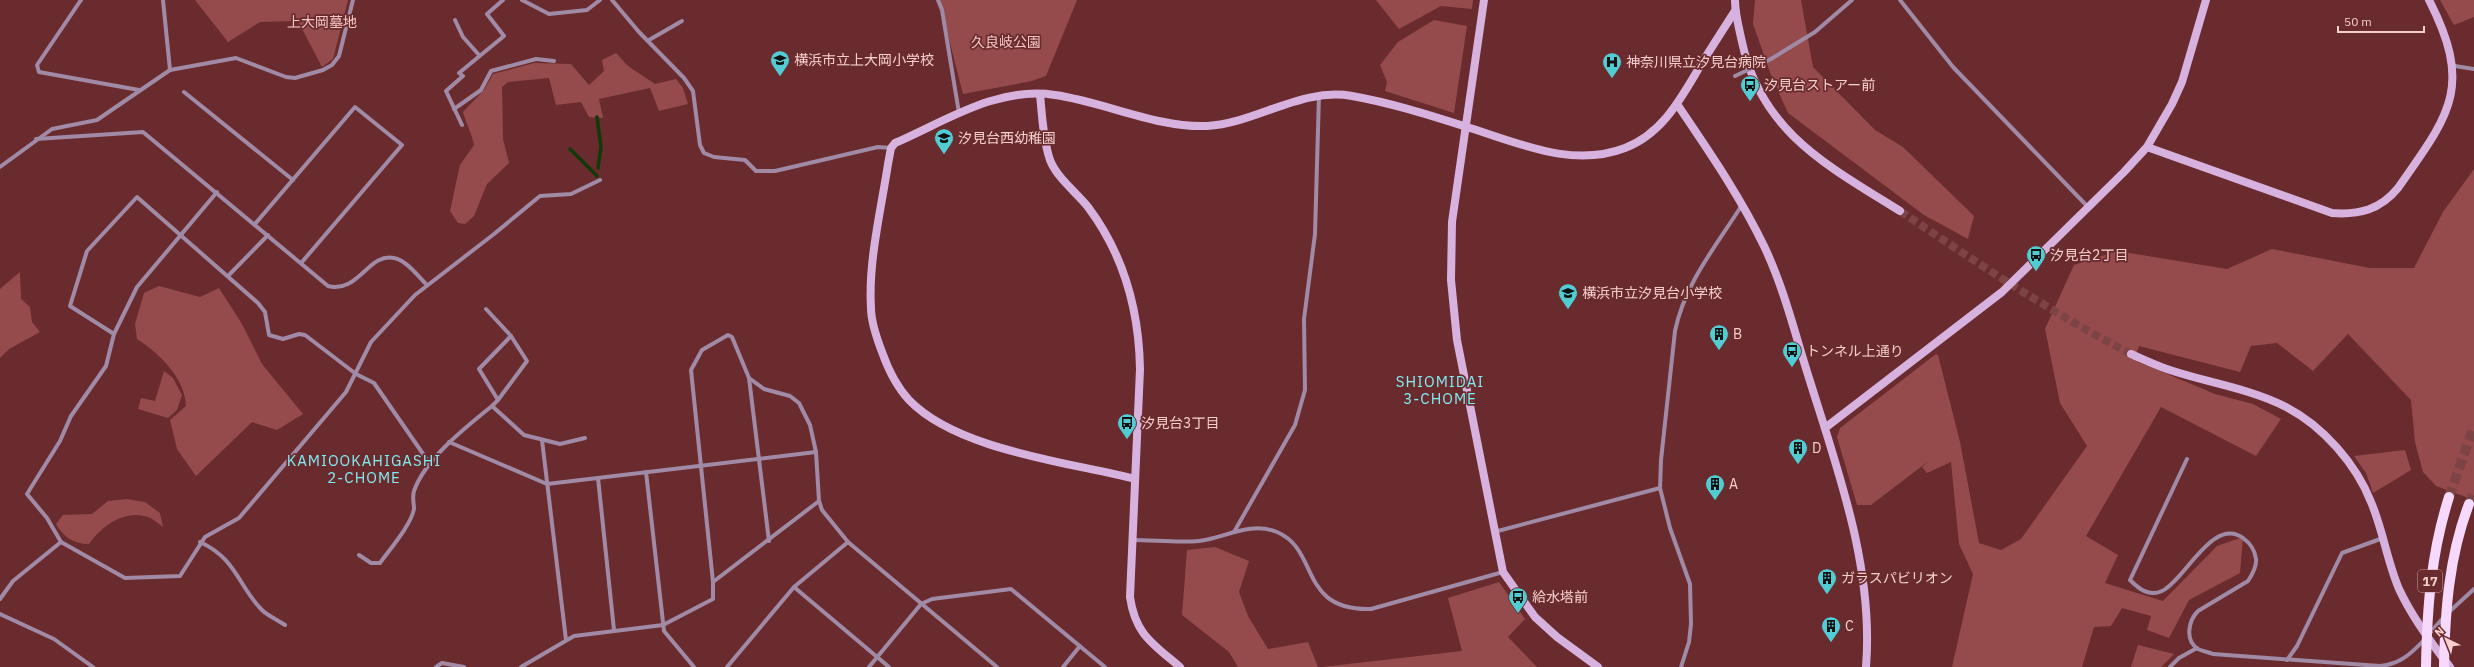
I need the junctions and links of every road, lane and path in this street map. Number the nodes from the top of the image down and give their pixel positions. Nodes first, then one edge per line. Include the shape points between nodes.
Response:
1 (81, 0) edge
2 (163, 0) edge
3 (352, 0) edge
4 (503, 0) edge
5 (522, 0) edge
6 (600, 0) edge
7 (612, 0) edge
8 (938, 0) edge
9 (1484, 0) edge
10 (1735, 0) edge
11 (1852, 0) edge
12 (1900, 0) edge
13 (2206, 0) edge
14 (2429, 0) edge
15 (1735, 11) junction
16 (455, 20) dead end
17 (682, 21) dead end
18 (649, 40) junction
19 (479, 55) junction
20 (554, 61) dead end
21 (2456, 66) junction
22 (2474, 69) edge
23 (170, 70) junction
24 (162, 74) junction
25 (1735, 76) dead end
26 (167, 78) dead end
27 (140, 90) junction
28 (184, 92) dead end
29 (1040, 94) junction
30 (1319, 95) junction
31 (1677, 104) junction
32 (454, 109) junction
33 (959, 114) junction
34 (462, 125) dead end
35 (1466, 127) junction
36 (36, 139) junction
37 (2147, 147) junction
38 (891, 148) junction
39 (0, 167) edge
40 (293, 180) junction
41 (600, 180) dead end
42 (217, 192) junction
43 (1742, 205) junction
44 (2089, 207) junction
45 (1900, 211) tunnel mouth
46 (255, 224) junction
47 (180, 235) junction
48 (268, 235) junction
49 (302, 262) junction
50 (228, 276) junction
51 (427, 285) junction
52 (486, 309) dead end
53 (114, 334) junction
54 (511, 336) junction
55 (2131, 354) tunnel mouth
56 (356, 374) junction
57 (749, 378) junction
58 (498, 400) junction
59 (492, 406) junction
60 (1825, 428) junction
61 (586, 438) dead end
62 (542, 440) junction
63 (449, 442) junction
64 (816, 452) junction
65 (759, 459) junction
66 (2186, 459) dead end
67 (430, 464) junction
68 (701, 466) junction
69 (646, 472) junction
70 (598, 478) junction
71 (1135, 479) junction
72 (547, 484) junction
73 (1660, 488) junction
74 (2449, 497) tunnel mouth
75 (819, 501) junction
76 (2469, 504) tunnel mouth
77 (1234, 532) junction
78 (1494, 532) junction
79 (2383, 537) junction
80 (1132, 540) junction
81 (769, 541) junction
82 (61, 542) junction
83 (200, 542) junction
84 (848, 542) junction
85 (359, 555) dead end
86 (1504, 572) junction
87 (712, 582) junction
88 (794, 588) junction
89 (2474, 589) edge
90 (0, 599) edge
91 (921, 604) junction
92 (0, 614) edge
93 (285, 625) dead end
94 (663, 625) junction
95 (614, 630) junction
96 (2427, 636) junction
97 (566, 640) junction
98 (1080, 646) junction
99 (2197, 648) junction
100 (877, 657) junction
101 (2288, 660) junction
102 (92, 667) edge
103 (436, 667) edge
104 (464, 667) edge
105 (521, 667) edge
106 (694, 667) edge
107 (727, 667) edge
108 (869, 667) edge
109 (890, 667) edge
110 (997, 667) edge
111 (1063, 667) edge
112 (1105, 667) edge
113 (1180, 667) edge
114 (1598, 667) edge
115 (1681, 667) edge
116 (1866, 667) edge
117 (2170, 667) edge
118 (2426, 667) edge
119 (2444, 667) edge
120 (2450, 667) edge

1 - 27 street via 37,65 39,72
2 - 23 street
3 - 23 street via 339,56 332,65 323,70 295,78 286,77 236,58
4 - 19 street via 487,14 504,36
5 - 6 street via 549,14 587,10
7 - 18 street
8 - 33 street via 942,10
9 - 35 street
10 - 15 street
11 - 25 street, bridge via 1815,32 1771,59
12 - 44 street via 1953,67
13 - 37 street via 2182,82
14 - 21 street via 2447,33
15 - 31 street
15 - 45 street via 1745,57 1760,93 1778,122 1800,145 1824,163
16 - 19 street via 463,37
17 - 18 street
18 - 38 street via 693,91 700,145 704,153 714,157 745,160 756,171 775,170 878,147
19 - 32 street via 460,73 463,76 446,91
20 - 32 street via 536,59 491,71 481,90
21 - 22 street
21 - 37 street via 2449,108 2434,136 2392,196 2372,210 2359,213 2332,213
23 - 24 street
24 - 26 street
24 - 27 street
27 - 36 street via 97,120 52,129
28 - 40 street
29 - 30 street via 1083,101 1168,122 1206,126 1249,119 1290,102
29 - 33 street via 1001,97
29 - 71 street via 1051,160 1057,172 1088,207 1111,243 1133,302 1140,343
30 - 35 street via 1352,96
30 - 77 street via 1315,234 1304,319 1305,390 1295,425
31 - 35 street via 1644,139 1610,153 1590,156 1556,155
31 - 43 street
32 - 34 street
33 - 38 street via 895,143
35 - 78 street via 1452,222 1453,303 1458,347
36 - 39 street
36 - 42 street via 143,132
37 - 44 street
38 - 71 street via 871,284 871,310 879,345 898,387 927,415 972,438 1026,454
40 - 46 street
40 - 49 street via 355,107 402,145
41 - 51 street via 571,194 540,196
42 - 46 street
42 - 47 street
43 - 60 street via 1776,272
43 - 73 street via 1695,278 1679,313 1669,383
44 - 60 street via 2002,292
46 - 48 street
47 - 50 street
47 - 53 street via 137,287
47 - 53 street via 137,197 87,251 70,306
48 - 49 street
48 - 50 street
49 - 51 street via 328,286 337,288 346,286 382,258 394,258
50 - 56 street via 265,312 269,335 283,339 299,334 305,335
51 - 56 street via 397,312 370,342
52 - 54 street
53 - 82 street via 106,366 71,416 60,441 27,494 47,518
54 - 58 street via 527,361
54 - 58 street via 479,369
55 - 79 street via 2172,371 2256,395 2286,407 2308,421 2346,458 2359,478 2371,502
56 - 67 street via 374,383
56 - 83 street via 346,392 239,518 215,529
57 - 64 street via 764,389 790,396 799,403 810,424
57 - 65 street
57 - 68 street via 732,337 728,335 708,345 695,359 691,370
58 - 59 street
59 - 62 street via 524,436
59 - 63 street
60 - 116 street via 1841,481 1864,582 1867,613
61 - 62 street via 560,444
62 - 72 street
63 - 67 street
63 - 72 street
64 - 65 street
64 - 75 street
65 - 68 street
65 - 81 street
66 - 99 street via 2130,580 2148,593 2161,591 2172,584 2206,546 2217,537 2227,534 2242,537 2249,542 2256,560 2248,581 2198,611 2192,618 2190,637
67 - 85 street via 414,491 414,509 409,521 380,563 371,563
68 - 69 street
68 - 87 street
69 - 70 street
69 - 94 street
70 - 72 street
70 - 95 street
71 - 80 street
72 - 97 street
73 - 78 street
73 - 115 street via 1670,528 1690,584 1691,624 1689,642
74 - 118 main road, 17, bridge via 2430,578
75 - 81 street
75 - 84 street via 822,510
76 - 119 main road, 17, bridge via 2451,571 2445,618
77 - 80 street via 1199,541
77 - 86 street via 1253,528 1266,529 1287,539 1297,550 1320,589 1338,604 1352,609 1371,609
78 - 86 street
79 - 96 street via 2399,588
79 - 101 street via 2342,553
80 - 113 street via 1132,616 1149,640
81 - 87 street
82 - 83 street via 124,578 180,576
82 - 90 street via 13,581
83 - 93 street via 222,556 236,571 262,610
84 - 88 street
84 - 91 street
86 - 114 street via 1535,617
87 - 94 street via 713,599
88 - 100 street
88 - 107 street
89 - 96 street via 2452,608
91 - 98 street via 932,599 1011,588
91 - 100 street
91 - 110 street
92 - 102 street via 54,639
94 - 95 street
94 - 106 street via 664,631
95 - 97 street via 574,636
96 - 101 street via 2412,654 2393,665
96 - 120 street
97 - 105 street
98 - 111 street
98 - 112 street
99 - 101 street via 2213,654
99 - 117 street via 2179,658
100 - 108 street
100 - 109 street
103 - 104 street via 442,663

